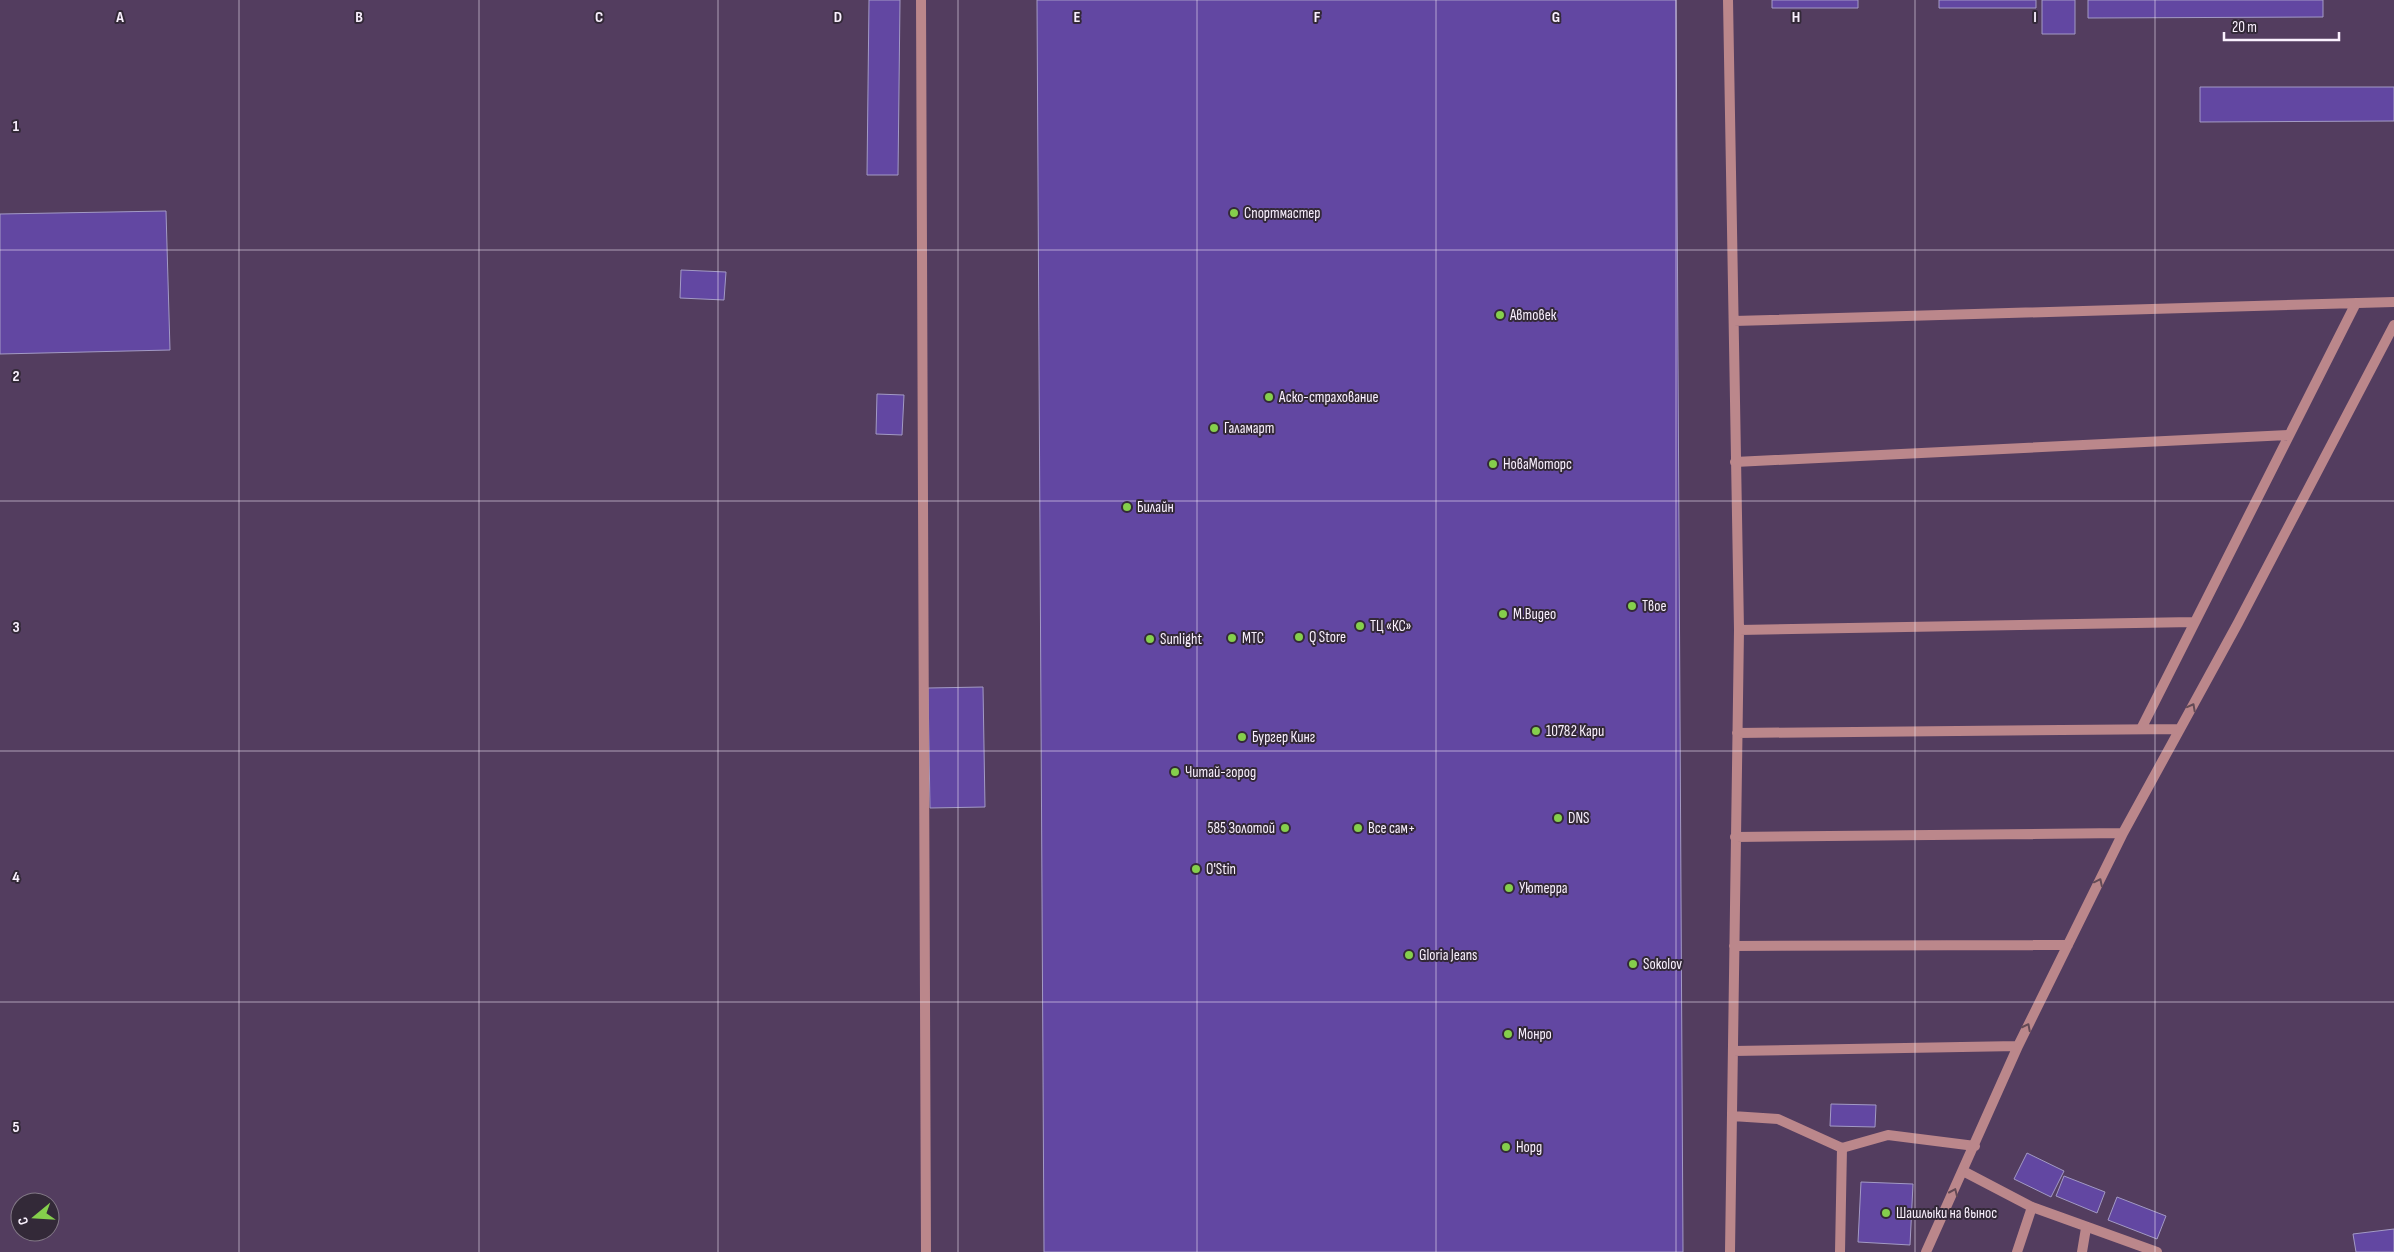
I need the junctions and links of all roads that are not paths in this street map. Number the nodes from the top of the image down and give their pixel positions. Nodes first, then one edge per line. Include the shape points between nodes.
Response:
1 (921, 0) edge
2 (1728, 0) edge
3 (2394, 302) edge
4 (2356, 303) junction
5 (1734, 321) junction
6 (2394, 325) edge
7 (2289, 435) junction
8 (1735, 462) junction
9 (2194, 622) junction
10 (1739, 630) junction
11 (2141, 729) junction
12 (2180, 729) junction
13 (1737, 734) junction
14 (2123, 833) junction
15 (1735, 837) junction
16 (2068, 945) junction
17 (1734, 946) junction
18 (2018, 1046) junction
19 (1733, 1050) junction
20 (1732, 1116) junction
21 (1974, 1146) junction
22 (1842, 1148) junction
23 (1963, 1171) junction
24 (2032, 1207) junction
25 (2086, 1228) junction
26 (2137, 1249) edge
27 (926, 1252) edge
28 (1730, 1252) edge
29 (1840, 1252) edge
30 (1926, 1252) edge
31 (2017, 1252) edge
32 (2082, 1252) edge
33 (2157, 1252) edge

1 - 27 lane
2 - 5 lane
3 - 4 lane
4 - 5 lane
4 - 7 lane
5 - 8 lane
12 -> 6 lane
7 - 8 lane
7 - 9 lane
8 - 10 lane
9 - 10 lane
9 - 11 lane
10 - 13 lane
11 - 12 lane
11 - 13 lane
12 - 14 lane
13 - 15 lane
14 - 15 lane
16 -> 14 lane
15 - 17 lane
16 - 17 lane
18 -> 16 lane
17 - 19 lane
18 - 19 lane
18 - 21 lane
19 - 20 lane
20 - 22 lane via 1778,1119
20 - 28 lane
21 - 22 lane via 1888,1135
21 - 23 lane
22 - 29 lane
23 - 24 lane
30 -> 23 lane
24 - 25 lane
24 - 31 lane
25 - 26 lane
25 - 32 lane
26 - 33 lane

